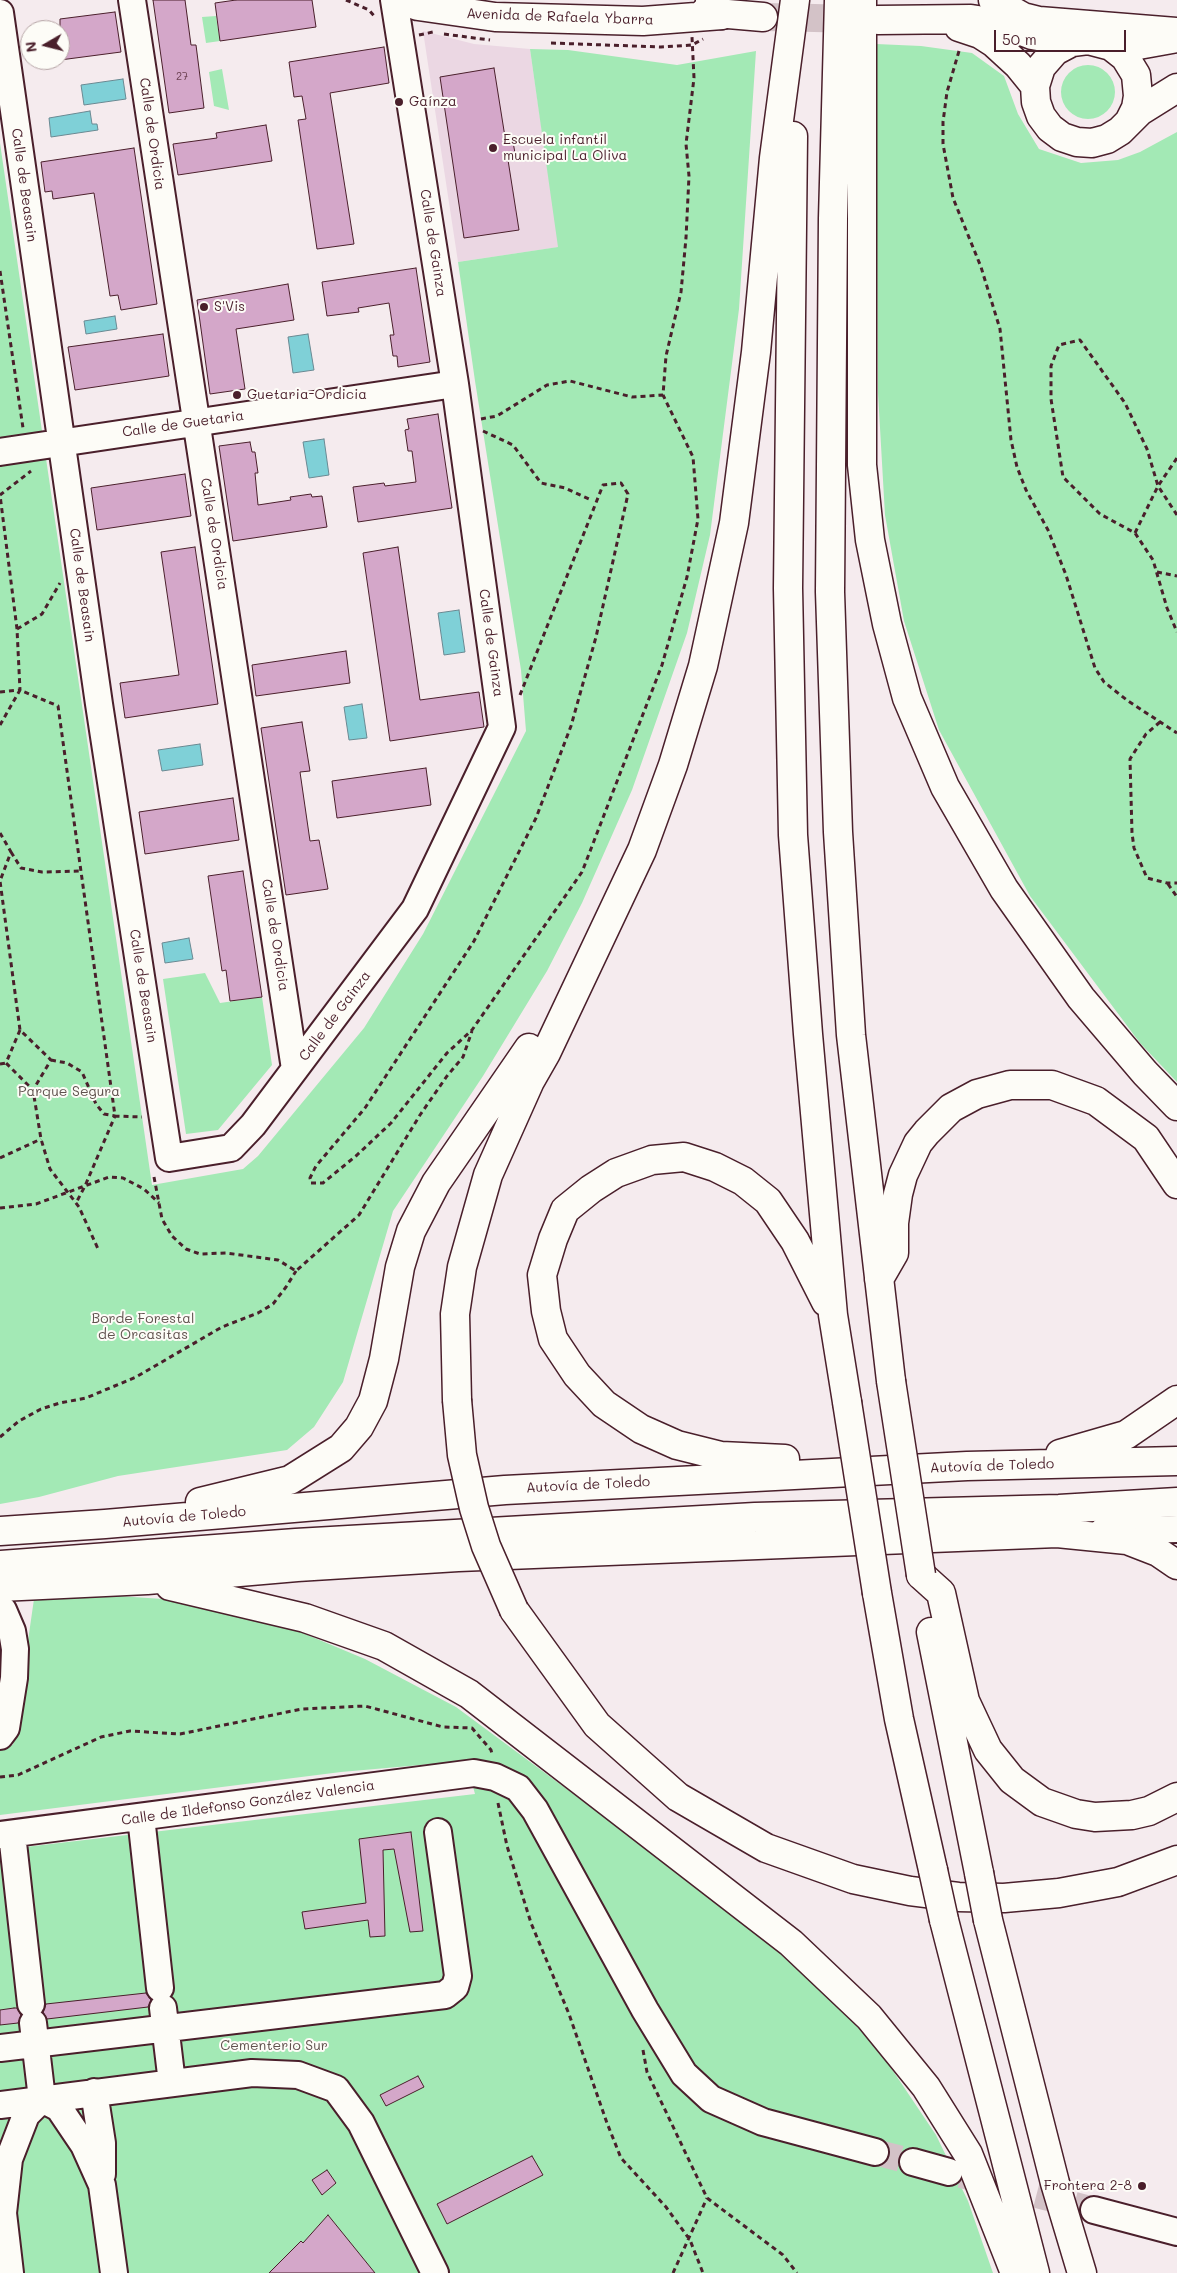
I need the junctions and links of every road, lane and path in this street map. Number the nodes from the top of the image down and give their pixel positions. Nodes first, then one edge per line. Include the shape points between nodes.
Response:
1 (132, 0) edge
2 (346, 0) edge
3 (394, 0) edge
4 (400, 0) edge
5 (522, 0) edge
6 (795, 0) edge
7 (839, 0) edge
8 (975, 0) edge
9 (993, 0) edge
10 (716, 8) edge
11 (870, 10) edge
12 (0, 12) edge
13 (763, 17) tunnel mouth
14 (935, 20) junction
15 (380, 22) dead end
16 (1004, 24) junction
17 (1177, 32) edge
18 (692, 37) dead end
19 (1177, 38) edge
20 (1072, 42) junction
21 (961, 45) dead end
22 (1116, 49) junction
23 (1035, 86) junction
24 (1177, 88) edge
25 (1130, 120) junction
26 (0, 271) edge
27 (455, 384) junction
28 (664, 395) junction
29 (460, 421) junction
30 (196, 423) junction
31 (24, 431) dead end
32 (63, 443) junction
33 (0, 452) edge
34 (1177, 458) edge
35 (35, 468) dead end
36 (1158, 486) junction
37 (592, 500) dead end
38 (1177, 515) edge
39 (1135, 533) junction
40 (1157, 572) junction
41 (1177, 576) edge
42 (63, 578) dead end
43 (17, 629) junction
44 (1177, 632) edge
45 (20, 690) junction
46 (0, 692) edge
47 (499, 699) junction
48 (1160, 722) junction
49 (0, 725) edge
50 (1177, 733) edge
51 (0, 833) edge
52 (11, 852) junction
53 (81, 871) junction
54 (0, 881) edge
55 (1177, 883) edge
56 (1167, 884) junction
57 (1177, 897) edge
58 (609, 920) junction
59 (20, 1030) junction
60 (472, 1030) junction
61 (51, 1060) junction
62 (6, 1063) junction
63 (0, 1064) edge
64 (295, 1069) junction
65 (33, 1090) junction
66 (1177, 1106) edge
67 (115, 1116) junction
68 (145, 1118) dead end
69 (41, 1139) junction
70 (0, 1158) edge
71 (161, 1167) junction
72 (1177, 1184) edge
73 (85, 1186) junction
74 (67, 1191) junction
75 (76, 1203) junction
76 (159, 1203) junction
77 (0, 1208) edge
78 (100, 1251) dead end
79 (296, 1270) junction
80 (878, 1280) junction
81 (833, 1316) junction
82 (1177, 1400) edge
83 (0, 1437) edge
84 (1177, 1461) edge
85 (1023, 1464) junction
86 (967, 1466) junction
87 (1177, 1502) edge
88 (105, 1524) junction
89 (1177, 1529) edge
90 (0, 1531) edge
91 (1057, 1533) junction
92 (1177, 1564) edge
93 (0, 1565) edge
94 (921, 1575) junction
95 (147, 1580) junction
96 (1, 1603) edge
97 (0, 1736) edge
98 (0, 1777) edge
99 (495, 1777) junction
100 (1177, 1797) edge
101 (141, 1817) junction
102 (438, 1832) dead end
103 (6, 1834) edge
104 (1177, 1860) edge
105 (163, 2008) junction
106 (33, 2024) junction
107 (642, 2044) dead end
108 (0, 2048) edge
109 (172, 2083) junction
110 (94, 2092) junction
111 (42, 2099) junction
112 (0, 2105) edge
113 (876, 2152) tunnel mouth
114 (913, 2162) tunnel mouth
115 (949, 2172) tunnel mouth
116 (102, 2185) junction
117 (708, 2198) junction
118 (2, 2207) edge
119 (1094, 2210) tunnel mouth
120 (1177, 2232) edge
121 (690, 2240) junction
122 (10, 2273) edge
123 (114, 2273) edge
124 (435, 2273) edge
125 (673, 2273) edge
126 (703, 2273) edge
127 (797, 2273) edge
128 (1015, 2273) edge
129 (1035, 2273) edge
130 (1082, 2273) edge

1 - 30 street, Calle de Ordicia
2 - 15 path via 369,10
3 - 27 street, Calle de Gainza
4 - 10 main road, Avenida de Rafaela Ybarra via 462,14 514,18 643,21
5 - 10 main road, Avenida de Rafaela Ybarra
6 - 58 main road via 774,158 757,343 734,523 722,585 703,666 673,765 642,850
6 - 81 main road via 788,588 793,835
7 - 80 main road via 833,219 830,592 838,832 851,1035
8 - 16 main road
9 - 17 main road via 1017,14 1039,21
10 - 13 main road, Avenida de Rafaela Ybarra
11 - 14 main road
11 - 66 main road via 862,465 870,540 907,698 945,787 1004,889 1081,998
12 - 32 street, Calle de Beasain
14 - 16 main road via 971,19
14 - 23 main road via 980,34 994,43
16 - 20 main road via 1032,35
18 - 28 path via 694,78 686,144 689,176 686,238 681,292 666,356
19 - 22 main road
20 - 22 main road via 1096,41
20 - 23 main road via 1047,58
21 - 48 path via 946,92 943,144 953,198 981,267 1000,330 1017,468 1066,575 1095,668 1104,682
22 - 25 main road via 1131,66 1138,85 1136,108
23 - 25 main road via 1041,116 1062,137 1092,143 1107,139
24 - 25 main road
26 - 31 path
27 - 29 street, Calle de Gainza
27 - 30 street, Calle de Guetaria
28 - 29 path via 632,398 570,381 547,385 496,416
28 - 60 path via 694,457 698,519 687,577 662,664 582,872
29 - 37 path via 513,445 541,483 565,488
29 - 47 street, Calle de Gainza
30 - 32 street, Calle de Guetaria
30 - 64 street, Calle de Ordicia
32 - 33 street, Calle de Guetaria
32 - 71 street, Calle de Beasain
34 - 36 path
35 - 43 path via 0,495
36 - 38 path
36 - 39 path
36 - 39 path via 1148,449 1125,403 1080,340 1059,345 1051,366 1051,399 1063,477 1100,514
39 - 40 path
40 - 41 path
40 - 44 path
42 - 43 path via 42,614
43 - 45 path
45 - 46 path
45 - 49 path
45 - 53 path via 58,706
47 - 60 path via 520,694 603,485 621,483 628,494 596,637 571,726 536,818 474,941 365,1108 316,1166 311,1182 323,1183 357,1155 390,1123 447,1053
47 - 64 street, Calle de Gainza via 502,727 415,909
48 - 50 path
48 - 56 path via 1146,734 1130,759 1132,833 1134,848 1147,878
51 - 52 path
52 - 53 path via 21,868 42,872
52 - 54 path
53 - 67 path
54 - 59 path
55 - 56 path
56 - 57 path
58 - 88 main road via 515,1072 436,1183 411,1231 400,1267 384,1359 373,1400 353,1434 341,1448 290,1480
58 - 104 main road, bridge via 530,1081 488,1176 462,1268 455,1314 462,1455 486,1546 514,1610 597,1725 678,1797 766,1848 853,1879 958,1897 1059,1894 1118,1882
59 - 61 path
59 - 62 path
60 - 79 path via 463,1058 420,1115 359,1215
61 - 65 path
61 - 67 path via 67,1063 82,1072 96,1104 104,1114
62 - 63 path
62 - 65 path
64 - 71 street, Calle de Gainza via 231,1148
65 - 69 path
67 - 68 path
67 - 73 path
69 - 70 path
69 - 74 path via 50,1169
71 - 76 path
72 - 80 main road via 1146,1138 1096,1101 1052,1084 1010,1085 977,1094 952,1108 914,1150 898,1194 894,1253
73 - 74 path
73 - 75 path
73 - 76 path via 109,1177 123,1178 144,1189
74 - 75 path
74 - 77 path via 36,1204
75 - 78 path
76 - 79 path via 172,1236 186,1249 200,1254 226,1253 278,1260
79 - 83 path via 273,1304 258,1313 222,1327 136,1378 86,1398 42,1409 19,1421
80 - 94 main road, bridge
81 - 86 main road via 795,1241 768,1201 743,1181 684,1157 652,1160 616,1173 565,1210 542,1274 553,1339 577,1375 604,1404 642,1429 668,1441 721,1456
81 - 129 main road, bridge via 899,1719 944,1920
82 - 85 main road via 1126,1435
84 - 85 main road, Autovía de Toledo
85 - 86 main road, Autovía de Toledo
86 - 88 main road, Autovía de Toledo via 505,1490
87 - 93 main road via 1059,1509 755,1517 296,1543
88 - 90 main road, Autovía de Toledo
89 - 91 street
91 - 92 main road via 1127,1540 1158,1552
91 - 95 main road via 458,1558
94 - 100 main road via 941,1593 964,1701 988,1750 1012,1780 1042,1802 1068,1812 1095,1817 1132,1815
94 - 130 main road, bridge via 988,1920 1054,2183
95 - 96 main road via 37,1585
95 - 128 main road via 305,1618 384,1646 469,1694 791,1943 869,2017 926,2087 968,2154
96 - 97 street via 15,1649 6,1728
98 - 99 path via 18,1775 101,1736 130,1731 180,1734 302,1709 365,1706 443,1727 472,1728 491,1750
99 - 101 street, Calle de Ildefonso González Valencia via 474,1773
99 - 113 street, Calle de Ildefonso González Valencia via 518,1788 534,1810 684,2074 711,2099 763,2122
99 - 121 path via 507,1846 531,1923 569,2014 621,2158 666,2207
101 - 103 street, Calle de Ildefonso González Valencia
101 - 105 street
102 - 105 street via 458,1976 455,1987 445,1995
103 - 106 street
105 - 106 street
105 - 109 street
106 - 108 street
106 - 111 street
107 - 117 path via 647,2072
109 - 110 street
109 - 124 street via 252,2073 298,2075 336,2089 361,2123
110 - 111 street
110 - 116 street via 102,2143
111 - 112 street
111 - 116 street via 59,2108 79,2138
111 - 118 street via 26,2114 8,2159
114 - 115 street
116 - 123 street
117 - 121 path
117 - 127 path via 783,2255
118 - 122 street
119 - 120 street
121 - 125 path
121 - 126 path

